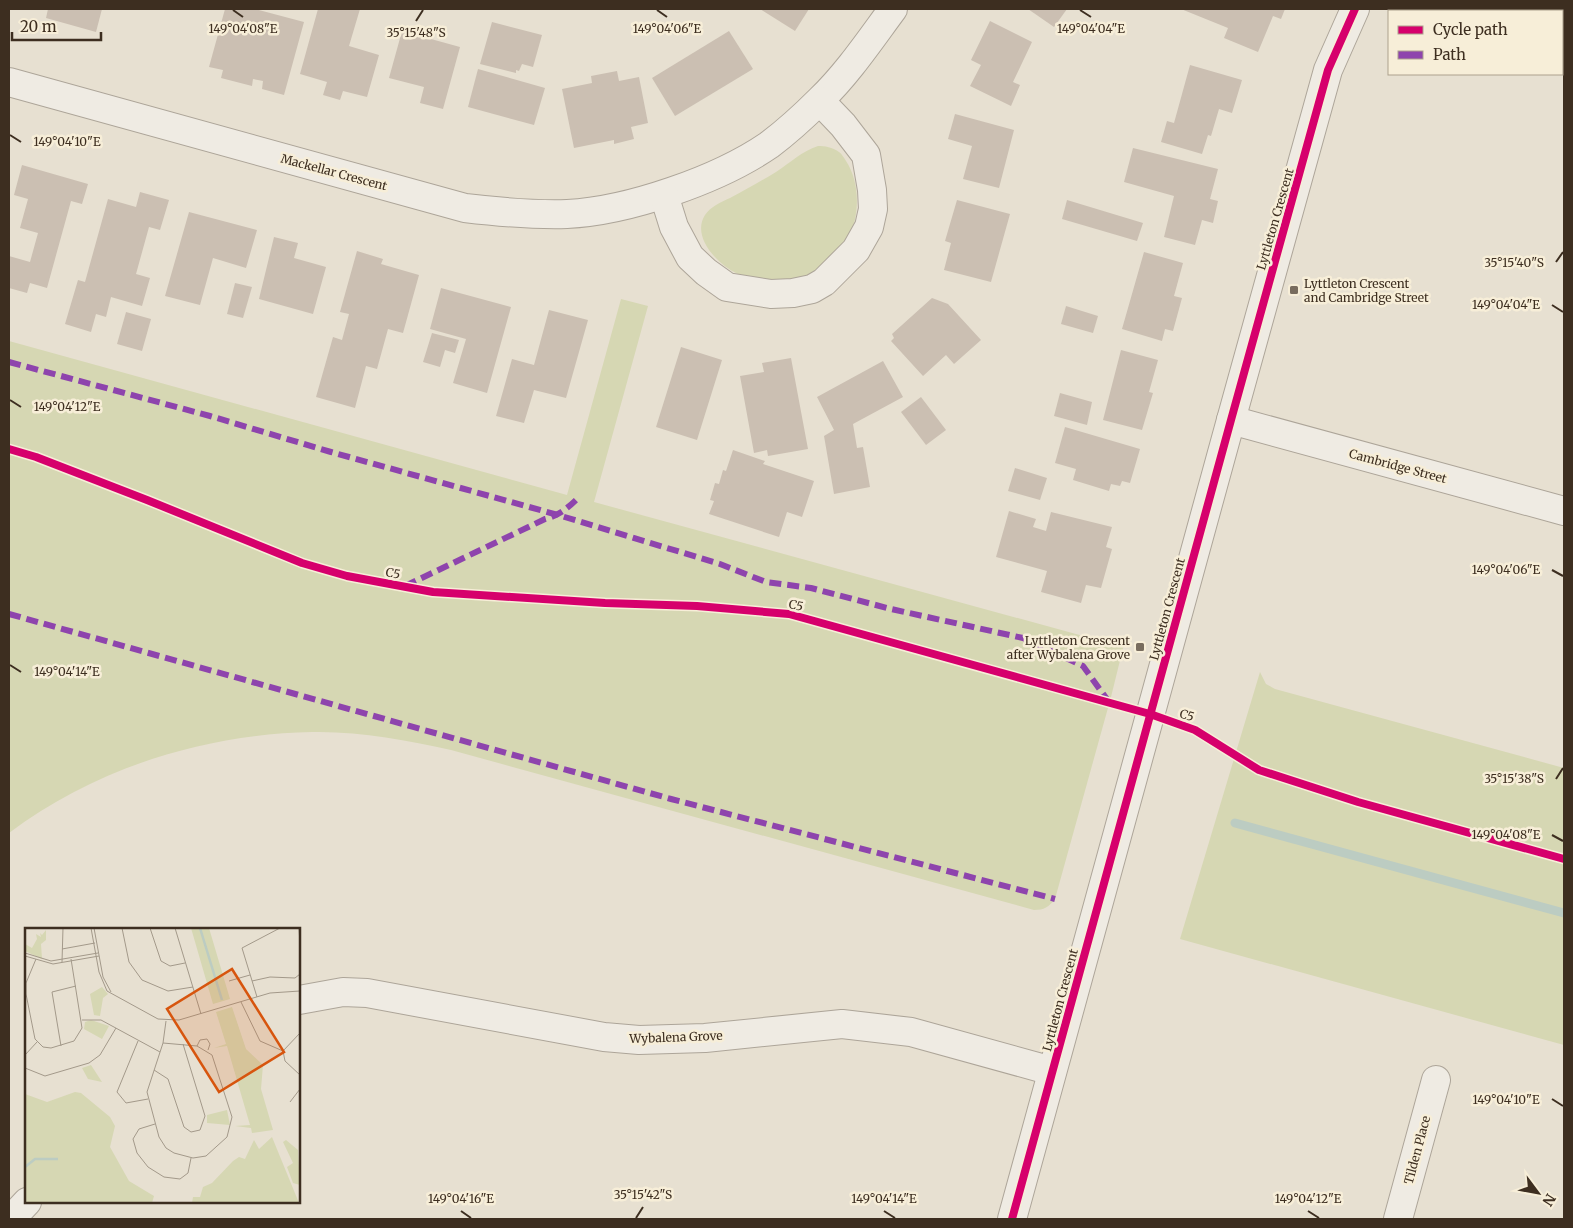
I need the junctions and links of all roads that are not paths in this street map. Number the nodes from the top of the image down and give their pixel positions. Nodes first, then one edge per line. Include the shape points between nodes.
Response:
1 (893, 9) edge
2 (1354, 9) edge
3 (9, 82) edge
4 (820, 101) junction
5 (664, 195) junction
6 (1231, 420) junction
7 (1564, 511) edge
8 (300, 1000) edge
9 (1052, 1071) junction
10 (1436, 1080) dead end
11 (1012, 1219) edge
12 (1398, 1219) edge

1 - 4 street, Mackellar Crescent via 845,74
2 - 6 street, Lyttleton Crescent via 1328,70
3 - 5 street, Mackellar Crescent via 465,208 568,214
4 - 5 street, Mackellar Crescent via 769,144 729,168
4 - 5 street via 844,125 866,155 873,209 869,227 856,250 824,282 812,289 793,293 771,294 727,287 690,257 674,227
6 - 7 street, Cambridge Street
6 - 9 street, Lyttleton Crescent
8 - 9 street, Wybalena Grove via 343,992 367,993 604,1037 639,1040 705,1038 842,1024 911,1032
9 - 11 street, Lyttleton Crescent
10 - 12 street, Tilden Place

